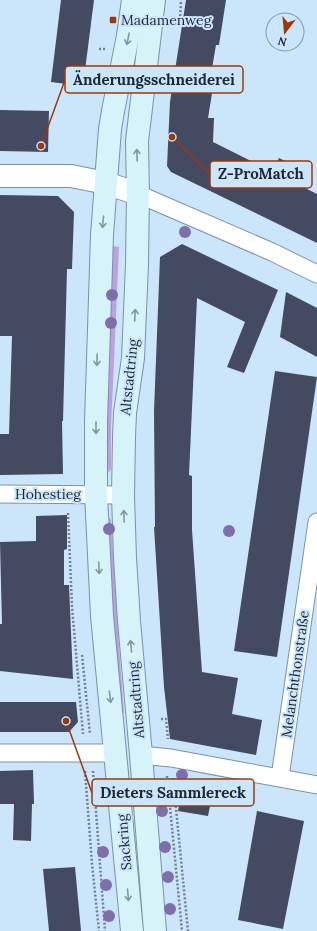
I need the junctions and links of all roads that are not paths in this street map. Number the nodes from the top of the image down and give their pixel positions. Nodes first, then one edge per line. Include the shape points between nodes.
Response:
1 (133, 0) edge
2 (154, 0) edge
3 (0, 176) edge
4 (106, 183) junction
5 (138, 194) junction
6 (317, 274) edge
7 (0, 494) edge
8 (96, 494) junction
9 (123, 495) junction
10 (317, 522) edge
11 (0, 753) edge
12 (115, 753) junction
13 (141, 755) junction
14 (280, 778) junction
15 (317, 785) edge
16 (132, 931) edge
17 (155, 931) edge

1 -> 4 main road, Altstadtring via 112,111
5 -> 2 main road, Altstadtring via 137,142
3 - 4 street via 71,176
4 - 5 street
4 -> 8 main road, Altstadtring via 97,348
5 - 6 street
9 -> 5 main road, Altstadtring via 125,413 133,358
7 - 8 street, Hohestieg
8 - 9 street, Hohestieg
8 -> 12 main road, Altstadtring via 102,616
13 -> 9 main road, Altstadtring via 129,621
10 - 14 street, Melanchthonstraße
11 - 12 street
12 -> 16 main road, Sackring
13 - 14 street
13 - 17 main road, Sackring
14 - 15 street

